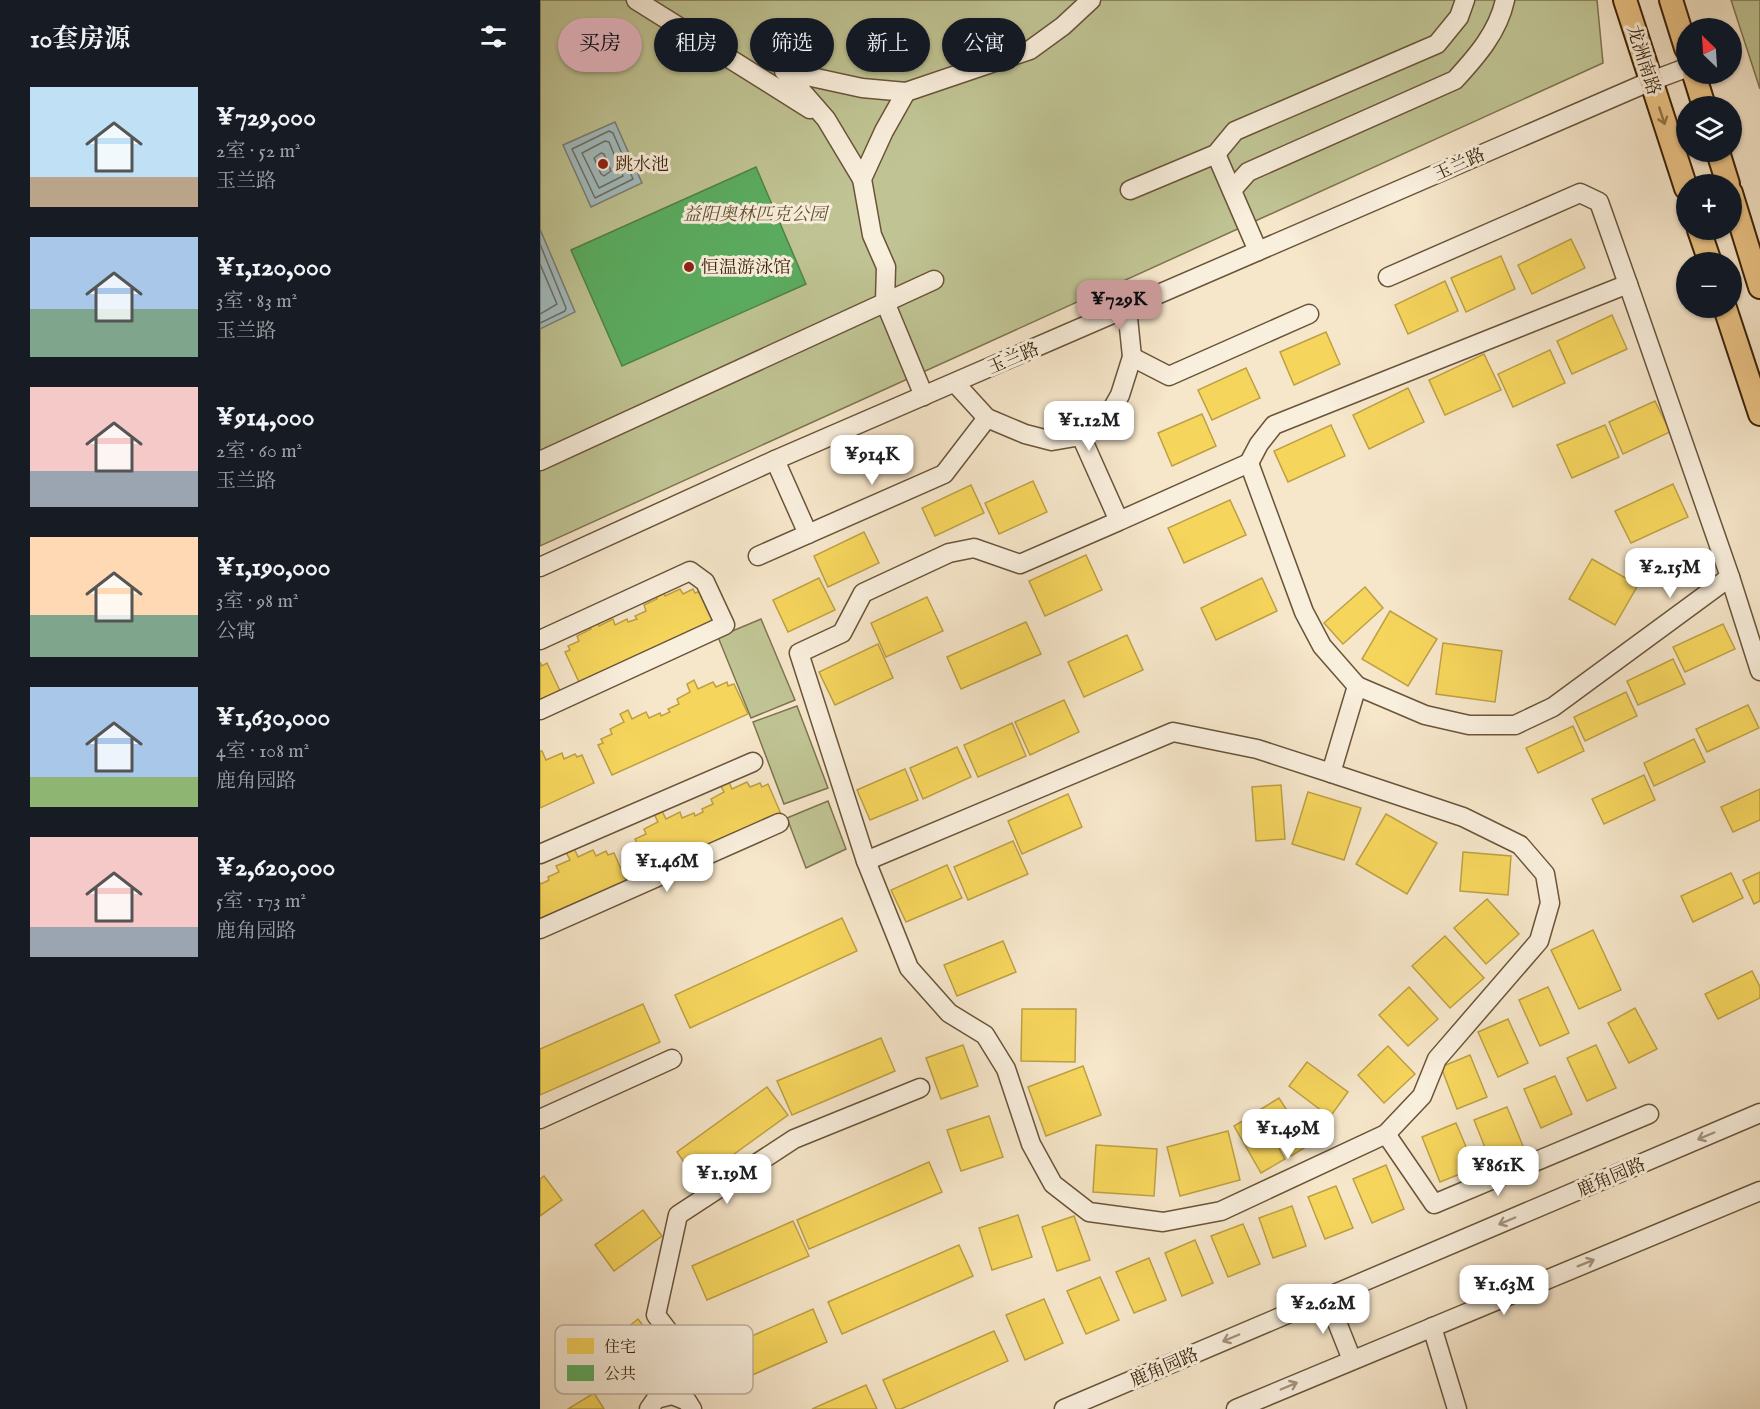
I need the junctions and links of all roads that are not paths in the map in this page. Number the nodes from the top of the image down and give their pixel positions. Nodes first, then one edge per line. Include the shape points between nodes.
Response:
1 (636, 0) edge
2 (1091, 0) edge
3 (1465, 0) edge
4 (1505, 0) edge
5 (1625, 0) edge
6 (1671, 0) edge
7 (1677, 18) edge
8 (1676, 72) edge
9 (1651, 81) junction
10 (906, 92) junction
11 (825, 119) junction
12 (1216, 154) junction
13 (1681, 174) edge
14 (862, 179) junction
15 (1130, 190) dead end
16 (1232, 190) junction
17 (1742, 229) edge
18 (1258, 251) junction
19 (1388, 277) dead end
20 (934, 280) dead end
21 (1628, 284) junction
22 (1760, 287) edge
23 (885, 302) junction
24 (1127, 308) junction
25 (1309, 314) dead end
26 (1728, 318) edge
27 (1132, 357) junction
28 (955, 383) junction
29 (924, 396) junction
30 (1760, 414) edge
31 (987, 418) junction
32 (1081, 435) junction
33 (775, 460) junction
34 (540, 461) edge
35 (1249, 463) junction
36 (1119, 521) junction
37 (808, 534) junction
38 (758, 556) dead end
39 (540, 567) edge
40 (1730, 577) junction
41 (540, 639) edge
42 (1760, 671) edge
43 (1357, 686) junction
44 (540, 710) edge
45 (753, 762) dead end
46 (1331, 773) junction
47 (779, 823) dead end
48 (540, 854) edge
49 (866, 861) junction
50 (540, 929) edge
51 (672, 1059) dead end
52 (920, 1088) dead end
53 (1760, 1113) edge
54 (1649, 1114) dead end
55 (540, 1119) edge
56 (1386, 1134) junction
57 (1760, 1191) edge
58 (1327, 1297) junction
59 (664, 1325) edge
60 (1432, 1327) junction
61 (1352, 1360) junction
62 (672, 1395) joint
63 (648, 1409) edge
64 (692, 1409) edge
65 (1064, 1409) edge
66 (1236, 1409) edge
67 (1456, 1409) edge

1 - 11 street
2 - 10 street via 1030,50
3 - 12 street via 1459,17 1437,45 1235,130
4 - 16 street via 1501,17 1479,54 1455,80 1248,172
5 - 9 main road, 龙洲南路
6 - 7 main road
8 - 9 street, 玉兰路
9 -> 13 main road, 龙洲南路
9 - 18 street, 玉兰路
10 - 11 street via 784,71
10 - 14 street
11 - 14 street
12 - 15 street
12 - 16 street
14 - 23 street via 872,235 886,267
16 - 18 street
17 - 22 main road
18 - 24 street, 玉兰路
19 - 21 street via 1580,193 1599,202
20 - 23 street
21 - 35 street via 1274,425
21 - 40 street
23 - 29 street
23 - 34 street
24 - 27 street
24 - 28 street, 玉兰路
25 - 27 street via 1169,376
26 - 30 main road
27 - 32 street via 1120,395 1107,418
28 - 29 street, 玉兰路
28 - 31 street
29 - 33 street, 玉兰路
31 - 32 street via 1025,435 1052,441
31 - 37 street via 944,474
32 - 36 street
33 - 37 street
33 - 39 street, 玉兰路
35 - 36 street
35 - 43 street via 1304,612 1323,646
36 - 49 street via 1020,564 974,548 948,553 863,593 842,633 799,653
37 - 38 street
40 - 42 street
40 - 43 street via 1553,707 1515,725 1469,725 1425,715
41 - 44 street via 690,571 705,582 725,625
43 - 46 street
45 - 48 street
46 - 49 street via 1257,749 1173,732
46 - 56 street via 1463,817 1520,845 1545,874 1550,903 1539,941 1437,1059 1422,1096
47 - 50 street
49 - 56 street via 909,968 949,1013 985,1035 1006,1069 1031,1144 1053,1184 1089,1212 1163,1222 1221,1211
51 - 55 street
52 - 59 street via 794,1139 678,1215 656,1315
53 -> 58 street, 鹿角园路
54 - 56 street via 1434,1204
60 -> 57 street
58 - 61 street
58 -> 65 street, 鹿角园路
60 - 61 street
60 - 67 street
66 -> 61 street
62 - 63 street via 656,1399
62 - 64 street via 687,1401

